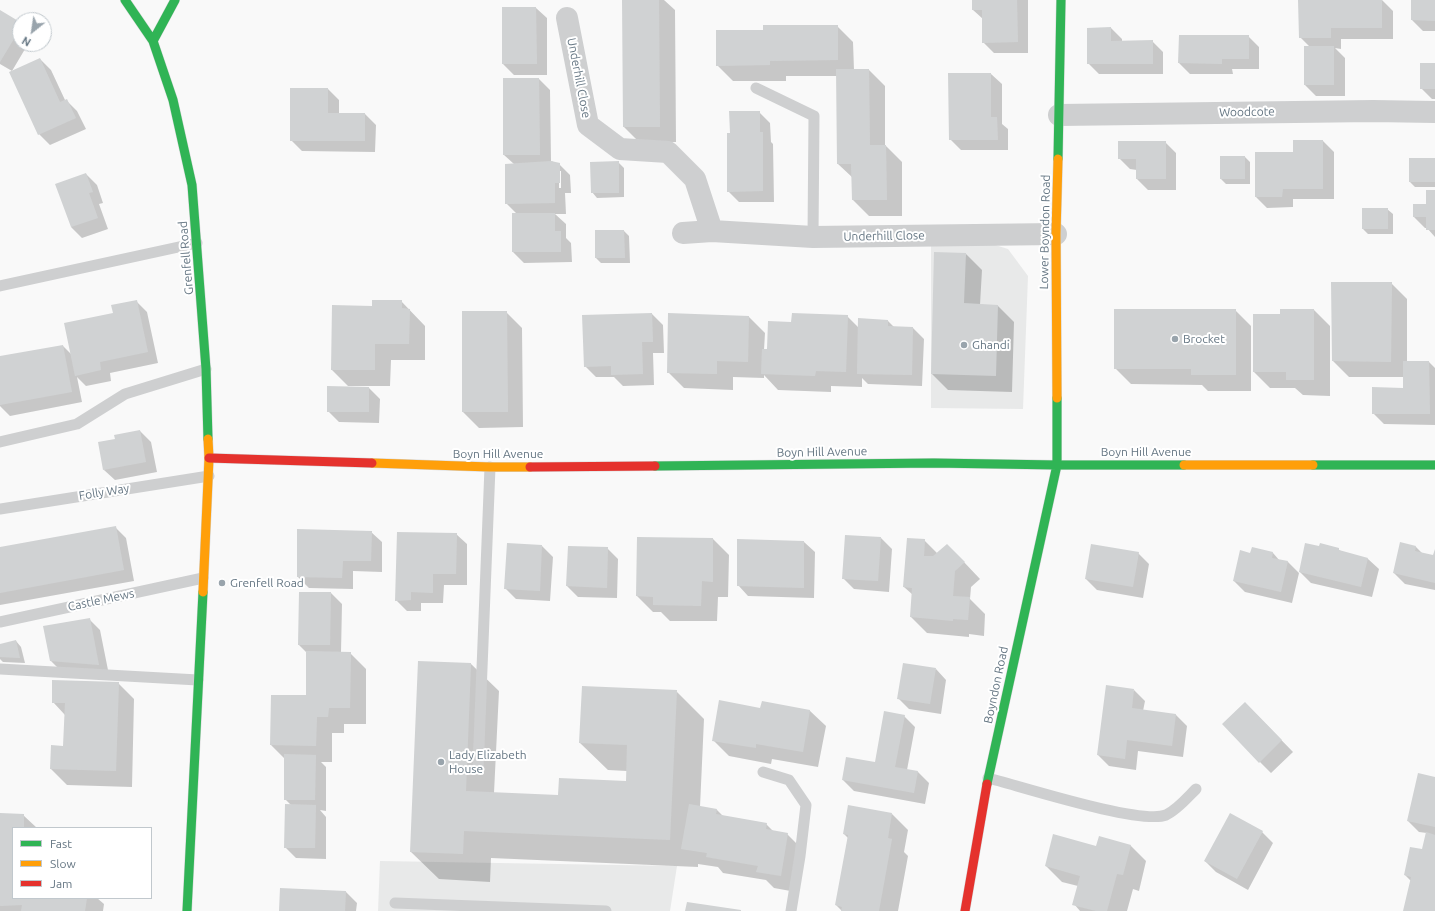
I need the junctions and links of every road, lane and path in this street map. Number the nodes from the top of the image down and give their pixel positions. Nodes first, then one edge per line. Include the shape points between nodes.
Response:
1 (125, 0) edge
2 (175, 0) edge
3 (1061, 0) edge
4 (567, 18) dead end
5 (153, 41) junction
6 (756, 88) dead end
7 (1435, 112) edge
8 (1059, 115) junction
9 (712, 231) junction
10 (683, 233) dead end
11 (1056, 234) junction
12 (813, 237) junction
13 (197, 243) junction
14 (0, 286) edge
15 (206, 369) junction
16 (0, 442) edge
17 (209, 458) junction
18 (1057, 465) junction
19 (1435, 465) edge
20 (490, 467) junction
21 (209, 476) junction
22 (0, 509) edge
23 (203, 578) junction
24 (0, 622) edge
25 (0, 669) edge
26 (198, 680) junction
27 (478, 769) dead end
28 (763, 772) dead end
29 (988, 778) junction
30 (1196, 789) dead end
31 (395, 903) dead end
32 (188, 911) edge
33 (606, 911) edge
34 (791, 911) edge
35 (965, 911) edge

1 - 5 street, Grenfell Road
2 - 5 street
3 - 8 street, Lower Boyndon Road
4 - 9 street, Underhill Close via 588,125 620,149 668,152 695,179
5 - 13 street, Grenfell Road via 173,100 192,186
6 - 12 lane via 814,116
7 - 8 street, Woodcote
8 - 11 street, Lower Boyndon Road
9 - 10 street, Underhill Close
9 - 12 street, Underhill Close
11 - 12 street, Underhill Close
11 - 18 street, Lower Boyndon Road
13 - 14 lane
13 - 15 street, Grenfell Road
15 - 16 lane via 126,394 76,424
15 - 17 street, Grenfell Road
17 - 20 street, Boyn Hill Avenue
17 - 21 street, Grenfell Road
18 - 19 street, Boyn Hill Avenue
18 - 20 street, Boyn Hill Avenue via 934,463
18 - 29 street, Boyndon Road
20 - 27 lane
21 - 22 lane, Folly Way
21 - 23 street, Grenfell Road
23 - 24 lane, Castle Mews
23 - 26 street, Grenfell Road
25 - 26 lane
26 - 32 street, Grenfell Road
28 - 34 lane via 789,780 806,805
29 - 30 lane via 1085,804 1152,817 1166,815
29 - 35 street, Boyndon Road
31 - 33 lane

